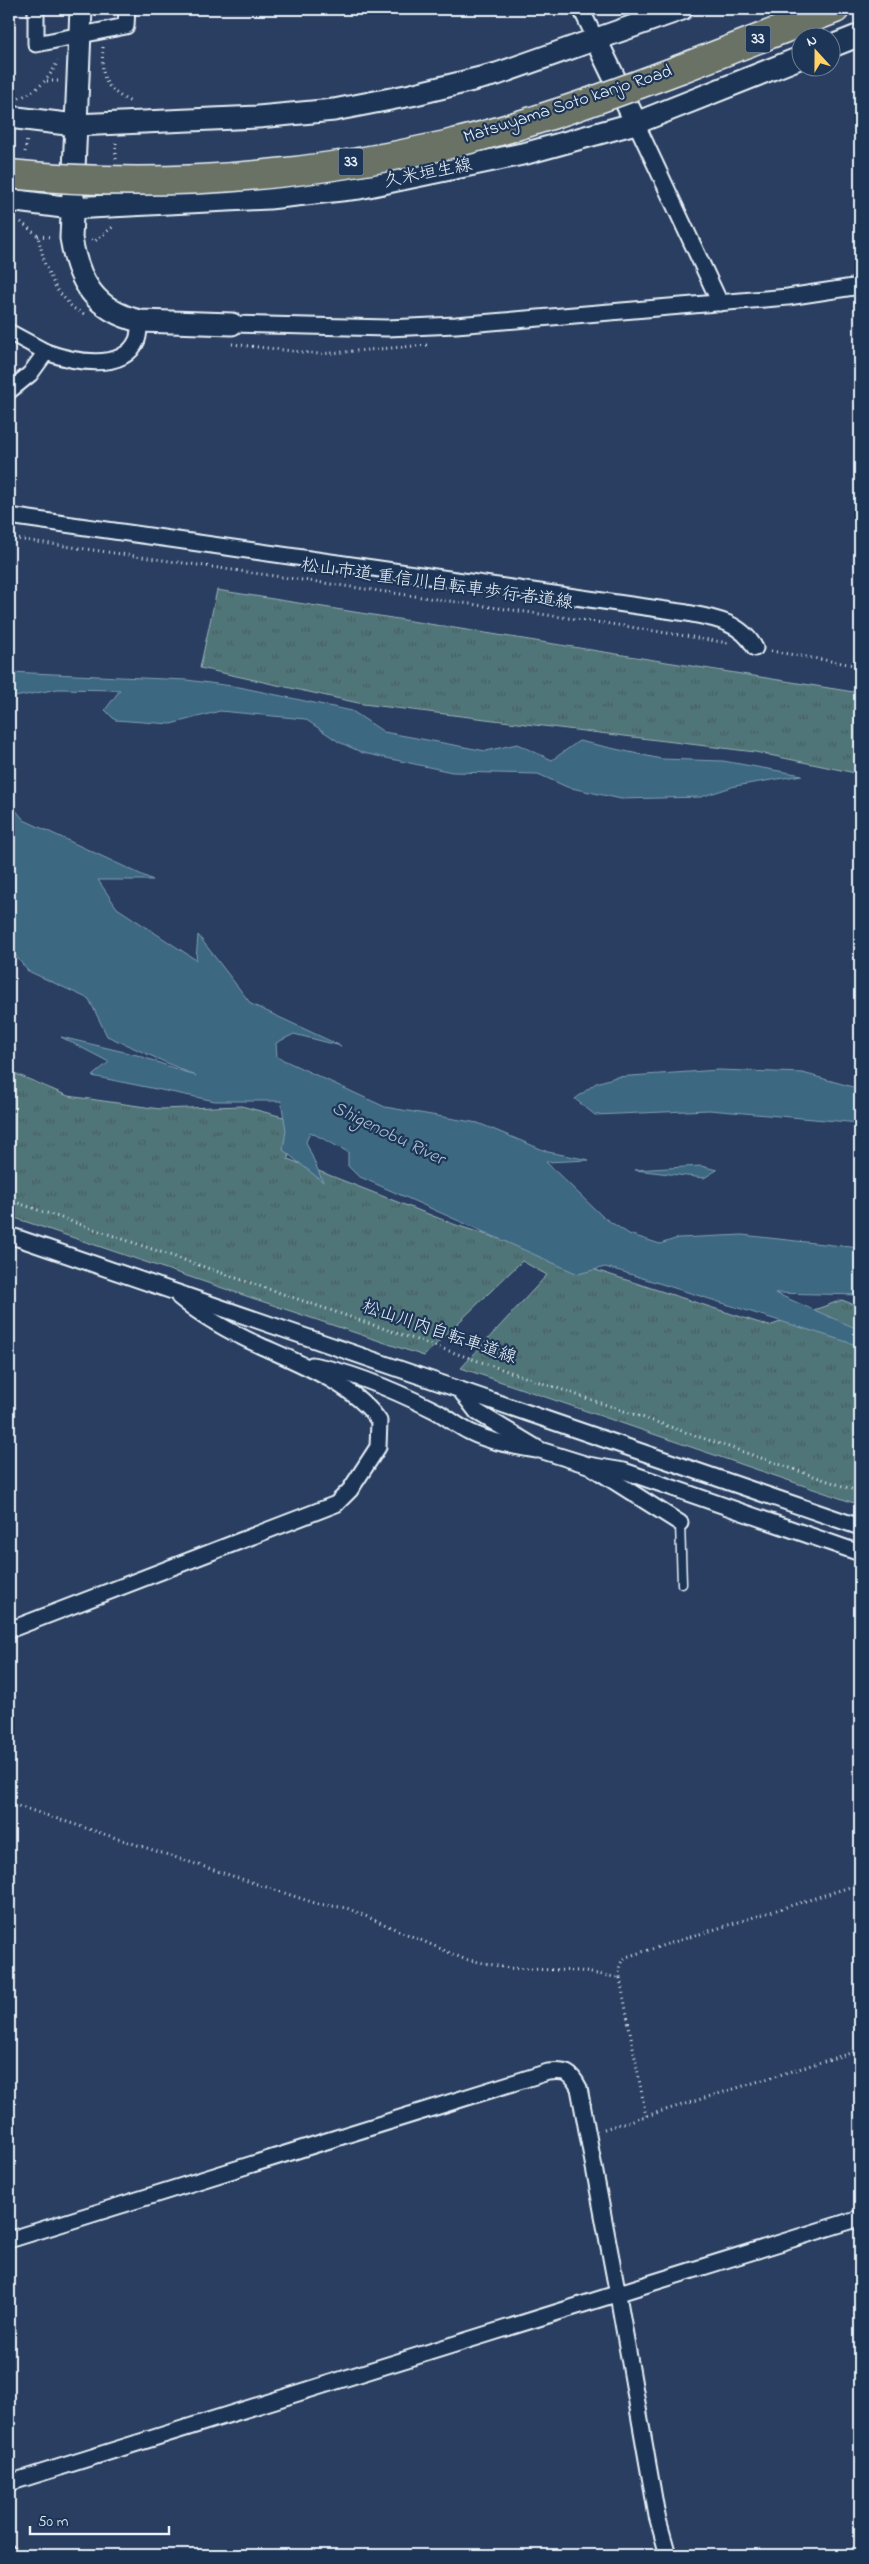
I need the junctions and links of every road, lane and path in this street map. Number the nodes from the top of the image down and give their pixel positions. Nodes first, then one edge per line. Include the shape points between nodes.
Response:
1 (36, 9) edge
2 (127, 9) edge
3 (581, 9) edge
4 (682, 9) edge
5 (796, 9) edge
6 (835, 9) edge
7 (80, 20) edge
8 (104, 29) junction
9 (860, 35) edge
10 (58, 40) junction
11 (596, 40) junction
12 (842, 42) edge
13 (792, 62) edge
14 (680, 69) junction
15 (32, 93) junction
16 (138, 106) dead end
17 (16, 112) edge
18 (636, 123) junction
19 (75, 126) junction
20 (17, 165) edge
21 (15, 201) edge
22 (71, 208) junction
23 (860, 286) edge
24 (720, 303) junction
25 (90, 317) dead end
26 (140, 321) junction
27 (9, 332) edge
28 (229, 333) junction
29 (437, 344) dead end
30 (46, 352) junction
31 (9, 391) edge
32 (9, 516) edge
33 (9, 538) edge
34 (755, 648) junction
35 (860, 666) edge
36 (9, 1200) edge
37 (9, 1235) edge
38 (171, 1291) junction
39 (306, 1364) junction
40 (460, 1390) junction
41 (540, 1450) junction
42 (588, 1465) junction
43 (860, 1492) edge
44 (680, 1523) joint
45 (860, 1527) edge
46 (860, 1552) edge
47 (682, 1584) dead end
48 (9, 1630) edge
49 (9, 1803) edge
50 (860, 1884) edge
51 (620, 1978) junction
52 (860, 2050) edge
53 (646, 2116) junction
54 (588, 2134) junction
55 (860, 2218) edge
56 (9, 2240) edge
57 (618, 2294) junction
58 (9, 2483) edge
59 (668, 2555) edge

1 - 10 street via 36,44
2 - 8 street via 126,26
3 - 11 street
4 - 11 main road
5 - 14 highway, Matsuyama Soto kanjo Road / 33
6 - 14 highway, Matsuyama Soto kanjo Road / 33
7 - 8 street
7 - 10 street
7 - 19 main road
8 - 16 path via 101,68 104,81 116,95
9 - 12 main road
10 - 15 path via 58,61 47,81
11 - 18 main road
11 - 19 main road via 498,74 334,110
13 - 18 main road, 久米垣生線
14 - 20 highway, Matsuyama Soto kanjo Road / 33, bridge via 532,121 446,144 358,162 187,179 104,180
15 - 17 path
15 - 17 path
17 - 19 main road
17 - 20 path
18 - 22 main road, 久米垣生線 via 527,153 359,188 269,198
18 - 24 street
19 - 22 main road
21 - 22 main road, 久米垣生線
21 - 25 path via 18,220 38,236 45,266 57,290 73,308
22 - 26 main road via 75,264 83,281 109,309
23 - 24 street
24 - 28 street via 436,326
26 - 28 main road
26 - 30 street via 137,340 123,356 97,362 69,361
27 - 30 street
28 - 29 path via 319,354
30 - 31 street via 30,374
32 - 34 street via 694,615 741,630 750,637
33 - 34 path, 松山市道 重信川自転車歩行者道線 via 624,626
34 - 35 path, 松山市道 重信川自転車歩行者道線
36 - 43 path, 松山川内自転車道線
37 - 38 street
38 - 39 street via 198,1312 259,1345
38 - 40 street
39 - 41 street via 334,1369 401,1395 470,1433 510,1446
39 - 48 street via 362,1401 379,1421 378,1447 350,1490 336,1504
40 - 41 street via 477,1412
40 - 45 street
41 - 42 street
42 - 44 street
42 - 46 street via 624,1471
44 - 47 lane
49 - 51 path via 318,1904 348,1908 464,1959 508,1968 580,1971
50 - 51 path via 626,1957 619,1969
51 - 53 path
52 - 53 path
53 - 54 path
54 - 56 street via 579,2088 573,2076 561,2071 548,2072
54 - 57 street
55 - 57 street
57 - 58 street
57 - 59 street via 657,2516

